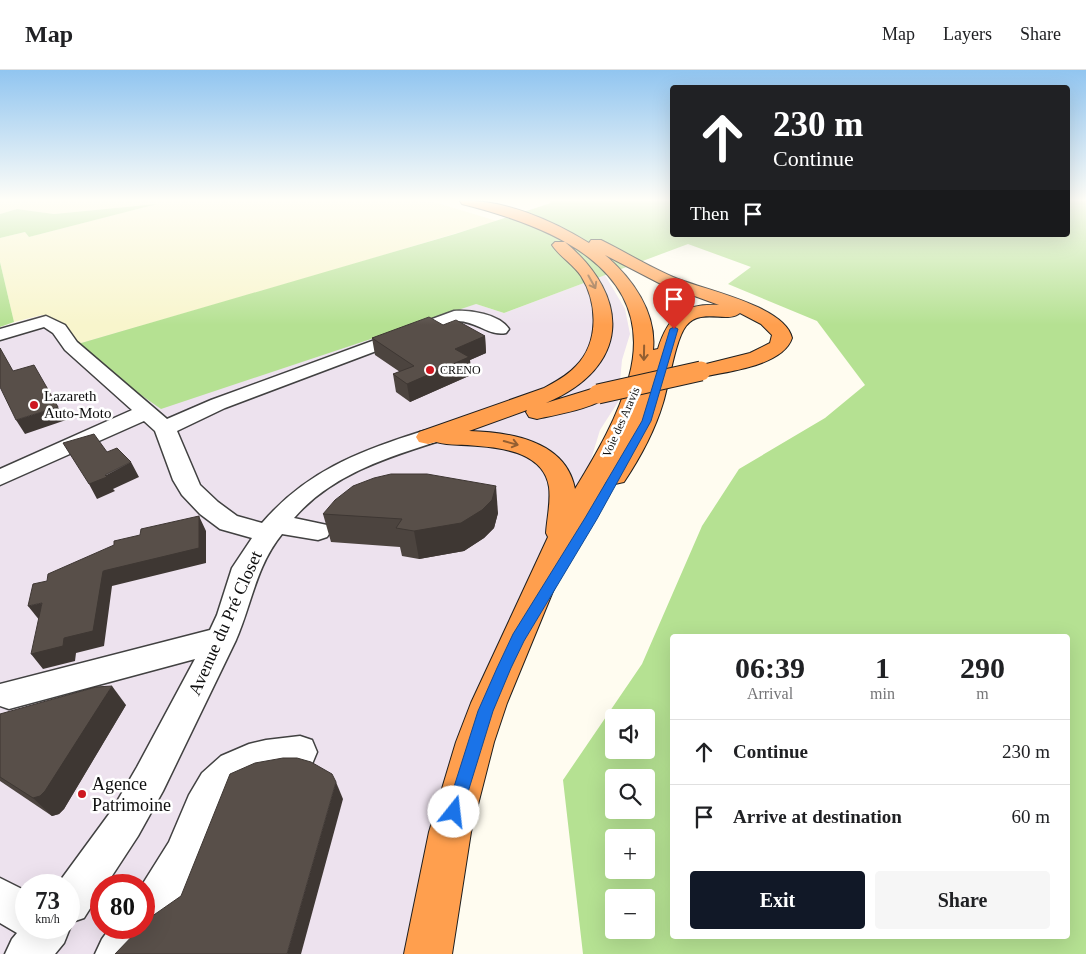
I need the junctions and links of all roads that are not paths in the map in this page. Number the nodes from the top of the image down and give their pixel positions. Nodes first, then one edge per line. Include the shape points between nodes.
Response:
1 (553, 242) edge
2 (576, 242) edge
3 (593, 242) edge
4 (594, 242) edge
5 (760, 317) junction
6 (53, 326) junction
7 (500, 329) dead end
8 (0, 335) edge
9 (0, 348) edge
10 (659, 380) junction
11 (554, 392) junction
12 (598, 394) junction
13 (146, 412) junction
14 (165, 428) junction
15 (428, 437) junction
16 (0, 478) edge
17 (274, 525) junction
18 (318, 531) dead end
19 (560, 540) junction
20 (518, 638) junction
21 (221, 640) junction
22 (9, 695) dead end
23 (300, 752) dead end
24 (80, 880) edge
25 (0, 898) edge
26 (155, 901) edge
27 (15, 908) edge
28 (128, 939) edge
29 (116, 954) edge
30 (428, 954) edge

1 -> 11 highway via 583,267 594,285 603,311 598,349 590,363 578,376
2 -> 19 highway, Voie des Aravis via 605,262 631,292 642,319 644,359 635,394 610,450
3 - 10 highway, Voie des Aravis via 625,267 652,306 662,347
4 - 5 highway via 665,280
5 - 10 highway via 716,310 683,317 674,329
5 - 12 highway, bridge via 781,333 782,339 777,348 760,356
6 - 8 street
6 - 9 street
6 - 13 street
7 - 14 street via 480,318 454,316 218,404
10 - 20 highway, Voie des Aravis via 647,421
11 - 12 highway
11 - 15 highway
12 - 15 highway via 578,402
13 - 14 street
13 - 16 street
14 - 17 street via 185,480 209,508 229,522
15 - 17 street, Avenue du Pré Closet via 380,452 339,471 313,488
15 -> 19 highway via 500,440 527,448 546,460 558,475 562,487
17 - 18 street
17 - 21 street, Avenue du Pré Closet via 246,568
19 - 20 highway, Voie des Aravis
20 - 30 highway, Voie des Aravis via 485,711 454,812
21 - 22 street
21 - 24 street, Avenue du Pré Closet via 125,823
23 - 26 street via 248,761 221,778 201,810 184,856
25 - 27 street
28 - 29 street

